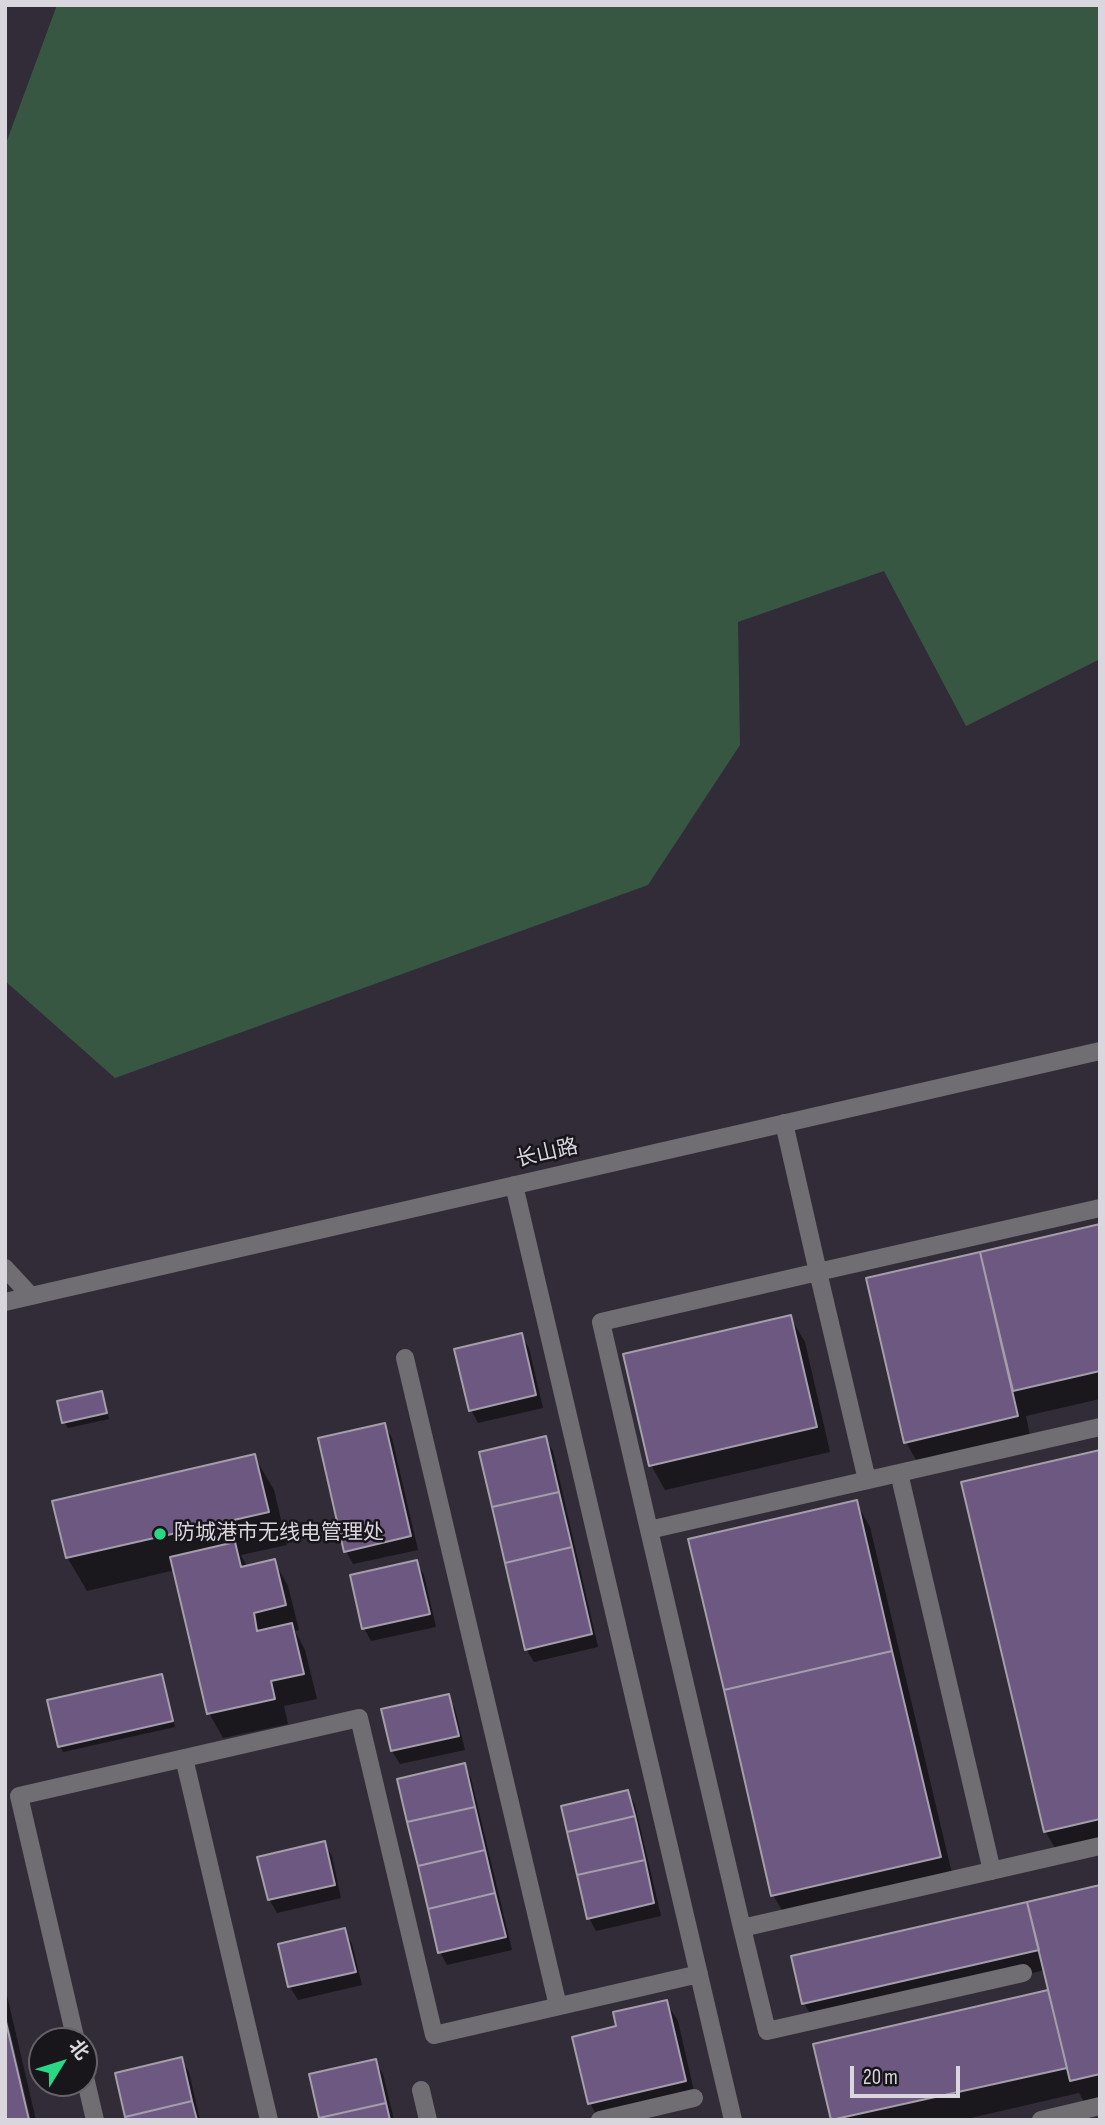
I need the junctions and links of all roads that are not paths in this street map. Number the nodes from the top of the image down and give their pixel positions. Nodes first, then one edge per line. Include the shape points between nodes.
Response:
1 (1100, 1051) edge
2 (784, 1123) junction
3 (514, 1185) junction
4 (1100, 1208) edge
5 (5, 1268) edge
6 (818, 1272) junction
7 (30, 1296) junction
8 (5, 1302) edge
9 (405, 1358) dead end
10 (1100, 1427) edge
11 (899, 1473) junction
12 (867, 1480) junction
13 (649, 1530) junction
14 (184, 1758) junction
15 (1100, 1846) edge
16 (992, 1871) junction
17 (742, 1928) junction
18 (1023, 1973) dead end
19 (699, 1974) junction
20 (558, 2006) junction
21 (73, 2027) edge
22 (421, 2090) dead end
23 (90, 2097) edge
24 (694, 2098) dead end
25 (1100, 2106) edge
26 (95, 2120) edge
27 (269, 2120) edge
28 (428, 2120) edge
29 (600, 2120) edge
30 (733, 2120) edge
31 (1041, 2120) edge

1 - 2 street, 长山路
2 - 3 street, 长山路
2 - 6 street
3 - 7 street, 长山路
3 - 19 street
4 - 6 street
5 - 7 street
6 - 12 street
6 - 13 street via 601,1322
7 - 8 street, 长山路
9 - 20 street
10 - 11 street
11 - 12 street
11 - 16 street
12 - 13 street
13 - 17 street
14 - 20 street via 359,1718 434,2035
14 - 21 street via 19,1796
14 - 27 street
15 - 16 street
16 - 17 street
17 - 18 street via 767,2031
19 - 20 street
19 - 30 street
22 - 28 street
23 - 26 street
24 - 29 street
25 - 31 street

